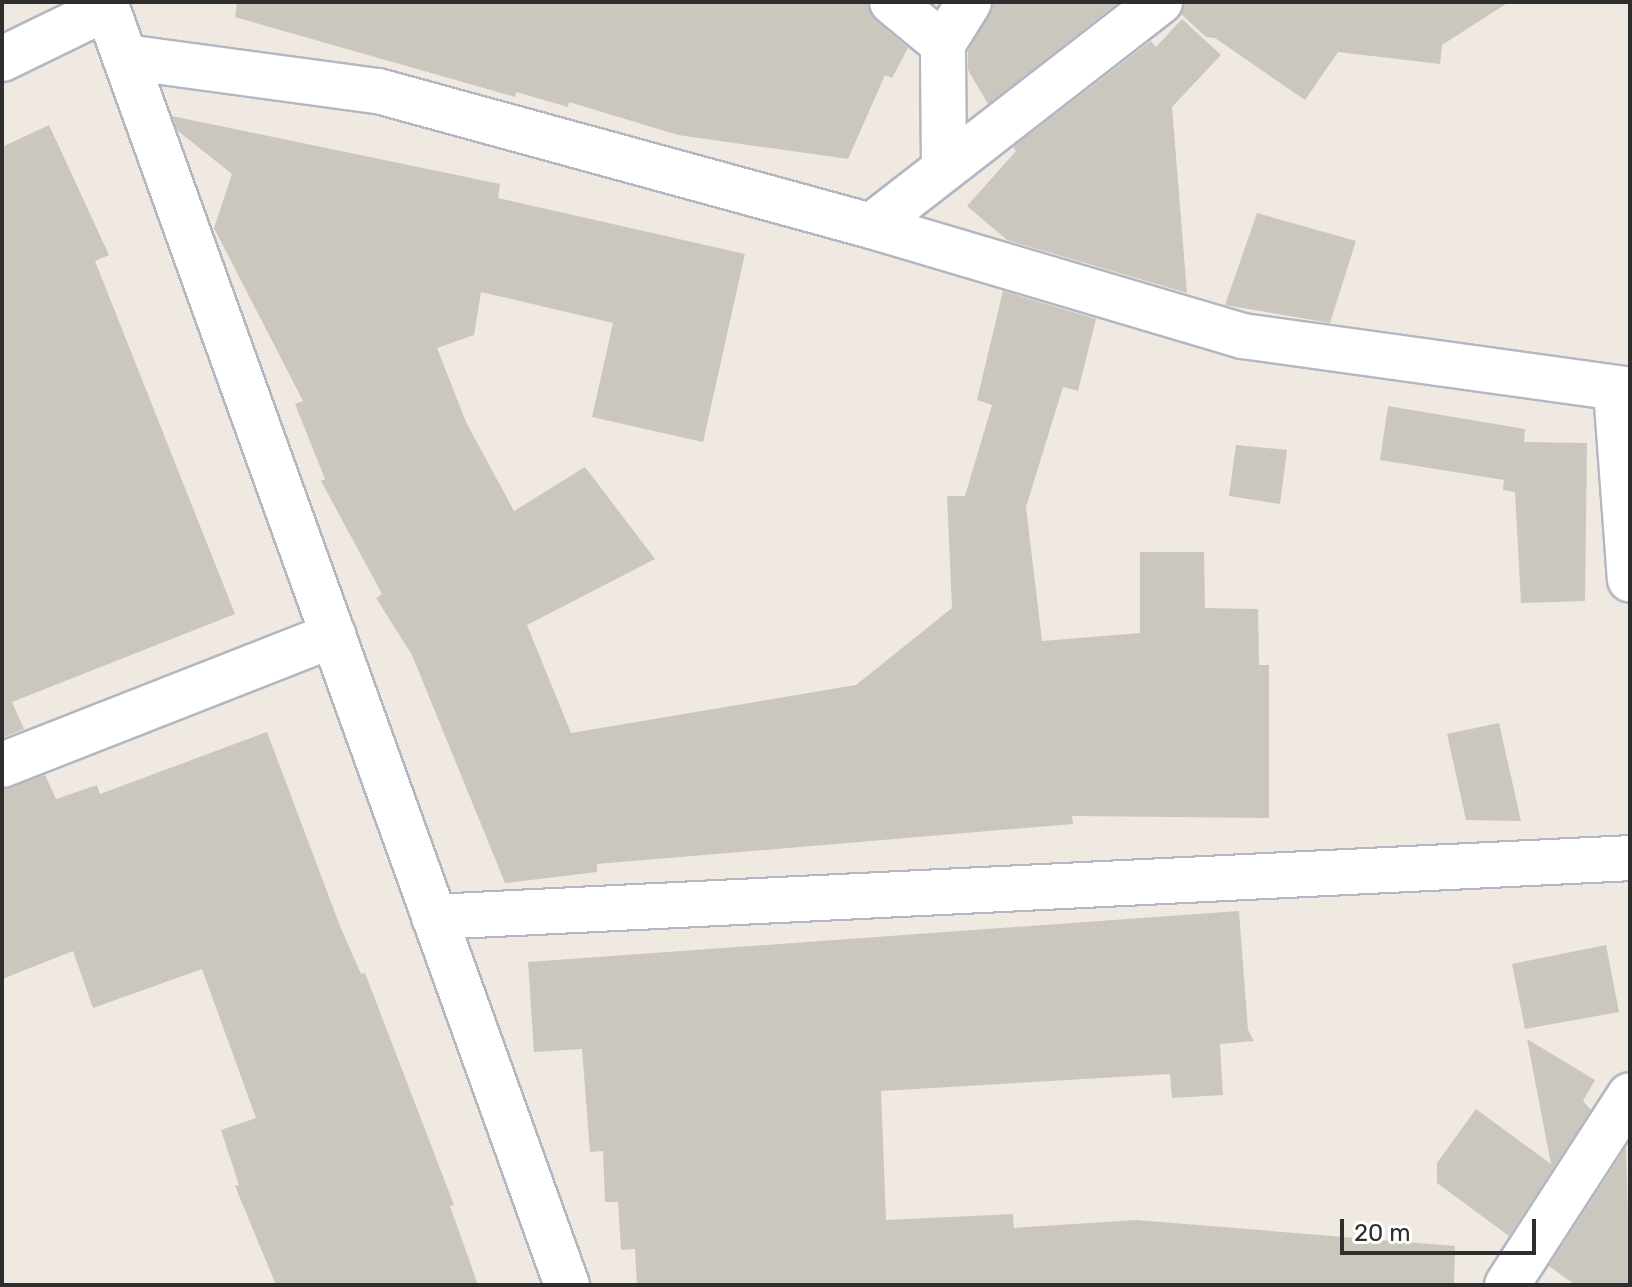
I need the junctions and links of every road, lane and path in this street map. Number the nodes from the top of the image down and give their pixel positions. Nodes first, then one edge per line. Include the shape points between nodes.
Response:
1 (892, 2) edge
2 (969, 2) edge
3 (1160, 2) edge
4 (106, 5) edge
5 (943, 44) junction
6 (125, 57) junction
7 (2, 59) edge
8 (944, 169) junction
9 (871, 226) junction
10 (1623, 390) edge
11 (1630, 579) edge
12 (333, 635) junction
13 (2, 765) edge
14 (1630, 858) edge
15 (434, 917) junction
16 (1630, 1095) edge
17 (567, 1285) edge
18 (1507, 1285) edge

1 - 5 street
2 - 5 street
3 - 8 street
4 - 6 street
4 - 7 street
5 - 8 street
6 - 9 street via 378,91
6 - 12 street
8 - 9 street
9 - 10 street via 1243,336
10 - 11 street
12 - 13 street
12 - 15 street
14 - 15 street
15 - 17 street
16 - 18 street

